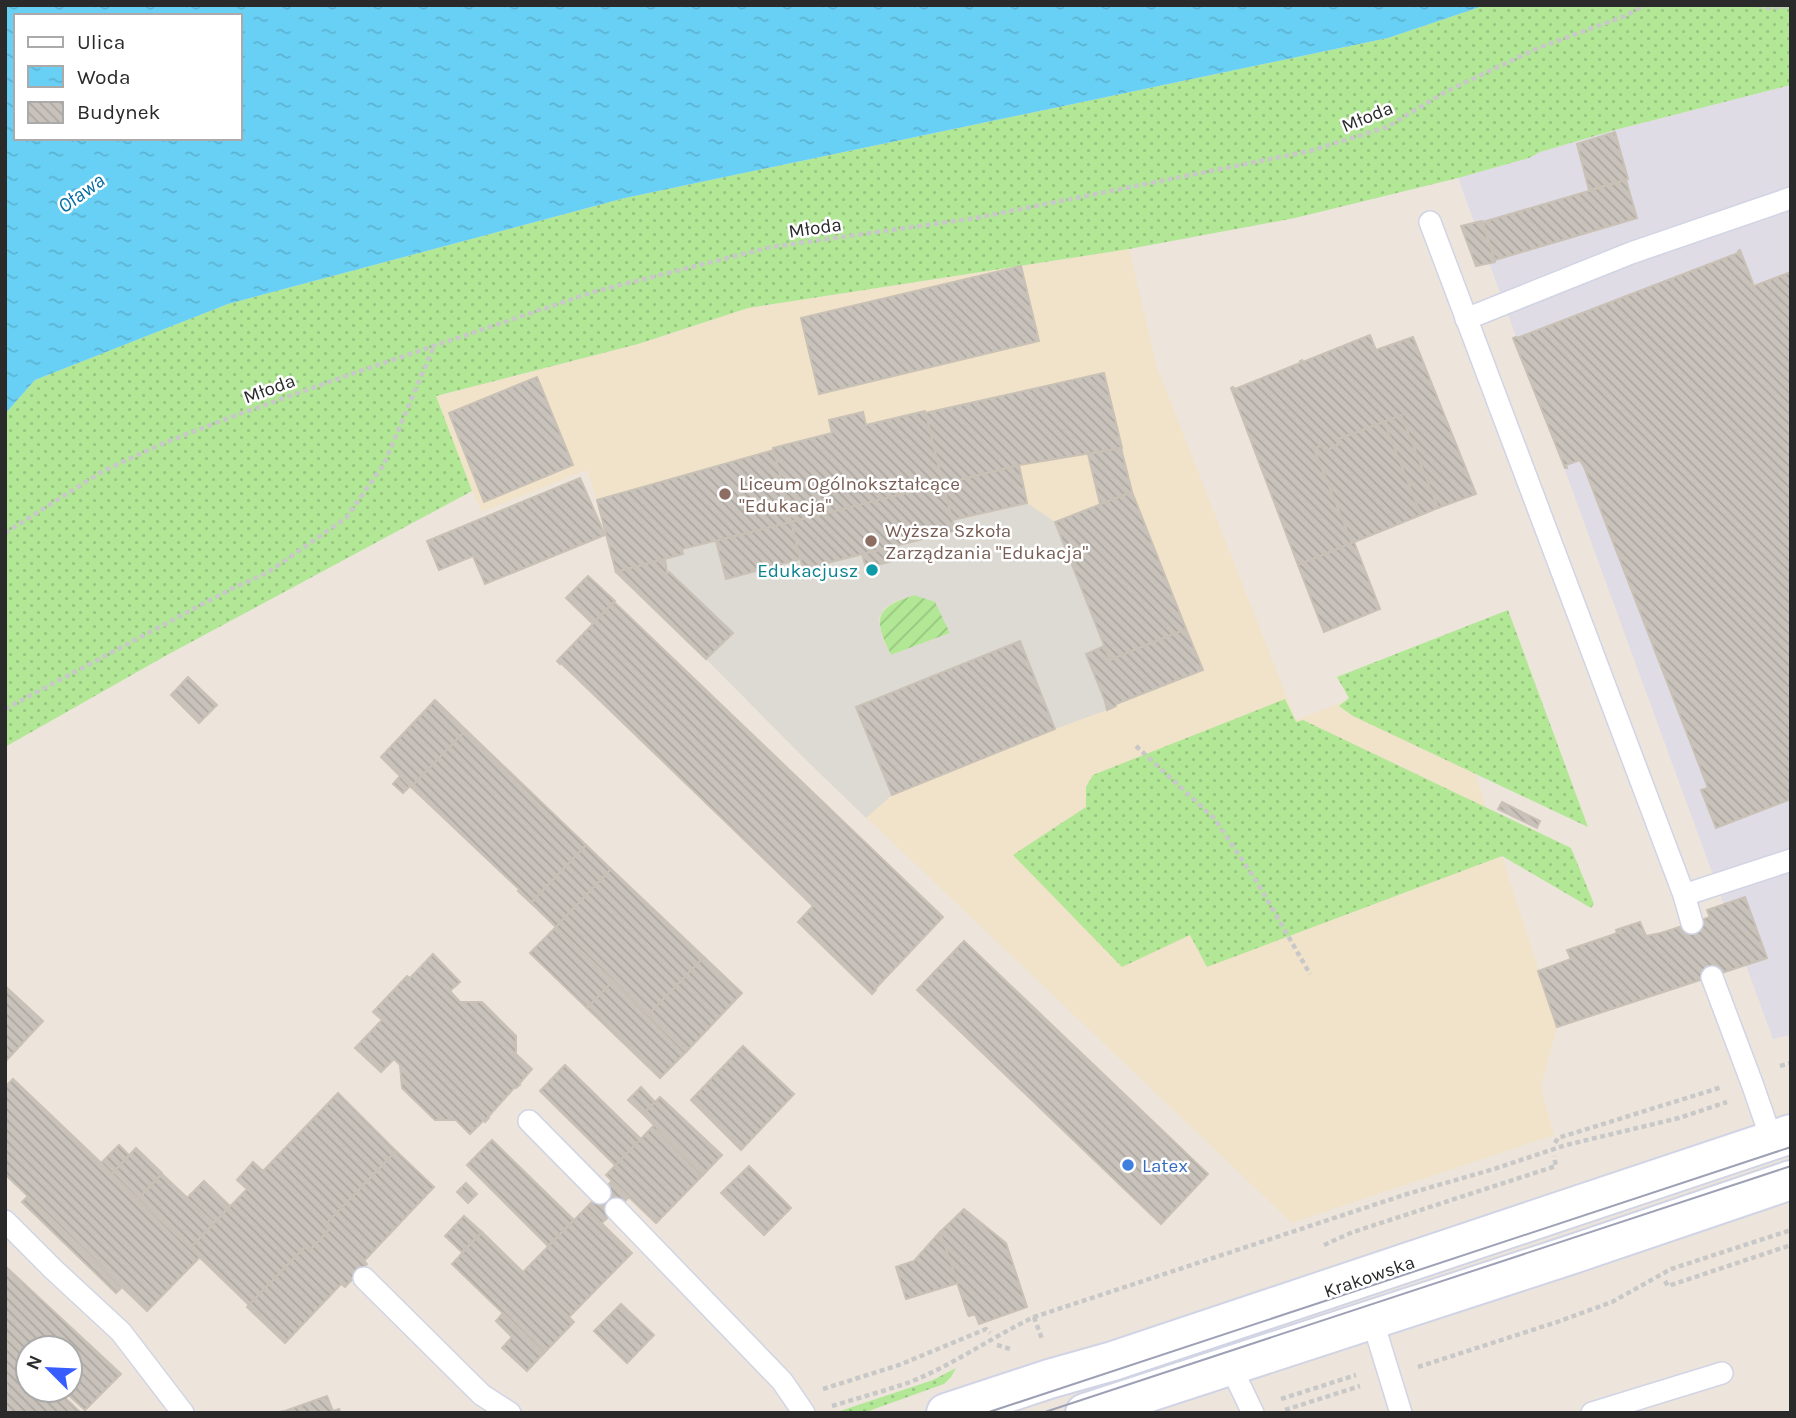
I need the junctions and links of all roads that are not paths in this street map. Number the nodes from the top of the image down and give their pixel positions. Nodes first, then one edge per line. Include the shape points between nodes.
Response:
1 (1791, 198) edge
2 (1430, 222) dead end
3 (1466, 320) junction
4 (1791, 860) edge
5 (1685, 895) junction
6 (1692, 923) dead end
7 (1712, 977) dead end
8 (529, 1121) dead end
9 (1781, 1138) edge
10 (1791, 1180) edge
11 (600, 1193) dead end
12 (617, 1209) dead end
13 (5, 1222) edge
14 (364, 1278) dead end
15 (1372, 1319) junction
16 (1230, 1365) junction
17 (1723, 1373) dead end
18 (1616, 1409) edge
19 (183, 1413) edge
20 (510, 1413) edge
21 (804, 1413) edge
22 (946, 1413) edge
23 (1085, 1413) edge
24 (1254, 1413) edge
25 (1401, 1413) edge
26 (1592, 1413) edge

1 - 3 lane via 1631,253
2 - 3 lane
3 - 5 lane
4 - 5 lane
5 - 6 lane
7 - 9 lane via 1753,1086
8 - 11 lane
9 - 22 main road, Krakowska
10 - 15 main road
12 - 21 lane via 782,1381
13 - 19 lane via 121,1332
14 - 20 lane via 482,1395
15 - 16 main road
15 - 25 lane
16 - 23 main road
16 - 24 lane
17 - 18 lane
18 - 26 lane

